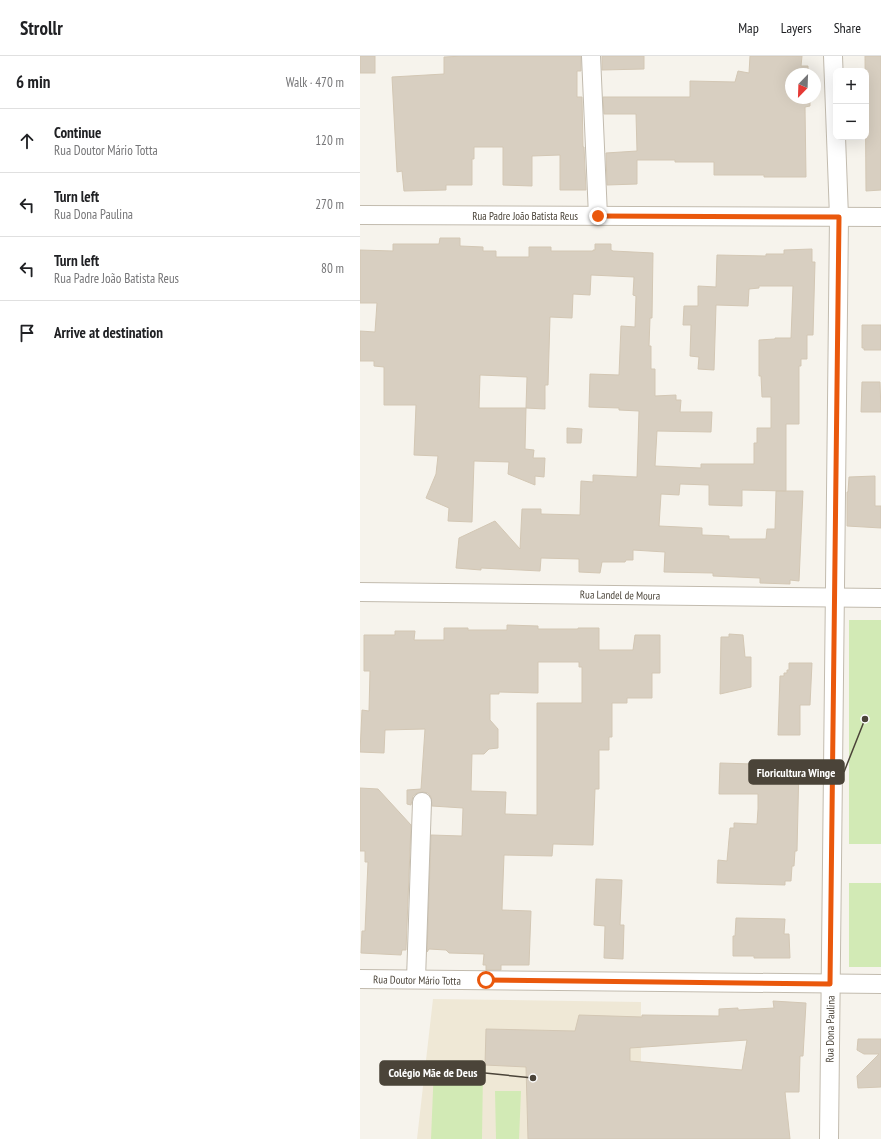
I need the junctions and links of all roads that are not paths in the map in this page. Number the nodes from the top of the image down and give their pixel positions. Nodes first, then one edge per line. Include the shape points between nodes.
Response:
1 (591, 56) edge
2 (833, 56) edge
3 (360, 215) edge
4 (598, 216) junction
5 (839, 217) junction
6 (881, 217) edge
7 (360, 592) edge
8 (834, 598) junction
9 (881, 598) edge
10 (422, 802) dead end
11 (360, 979) edge
12 (416, 979) junction
13 (830, 984) junction
14 (881, 984) edge
15 (829, 1139) edge

1 - 4 street
2 - 5 street, Rua Dona Paulina
3 - 4 street, Rua Padre João Batista Reus
4 - 5 street, Rua Padre João Batista Reus
5 - 6 street, Rua Padre João Batista Reus
5 - 8 street, Rua Dona Paulina
7 - 8 street, Rua Landel de Moura
8 - 9 street, Rua Landel de Moura
8 - 13 street, Rua Dona Paulina
10 - 12 street
11 - 12 street, Rua Doutor Mário Totta
12 - 13 street, Rua Doutor Mário Totta
13 - 14 street, Rua Doutor Mário Totta
13 - 15 street, Rua Dona Paulina

